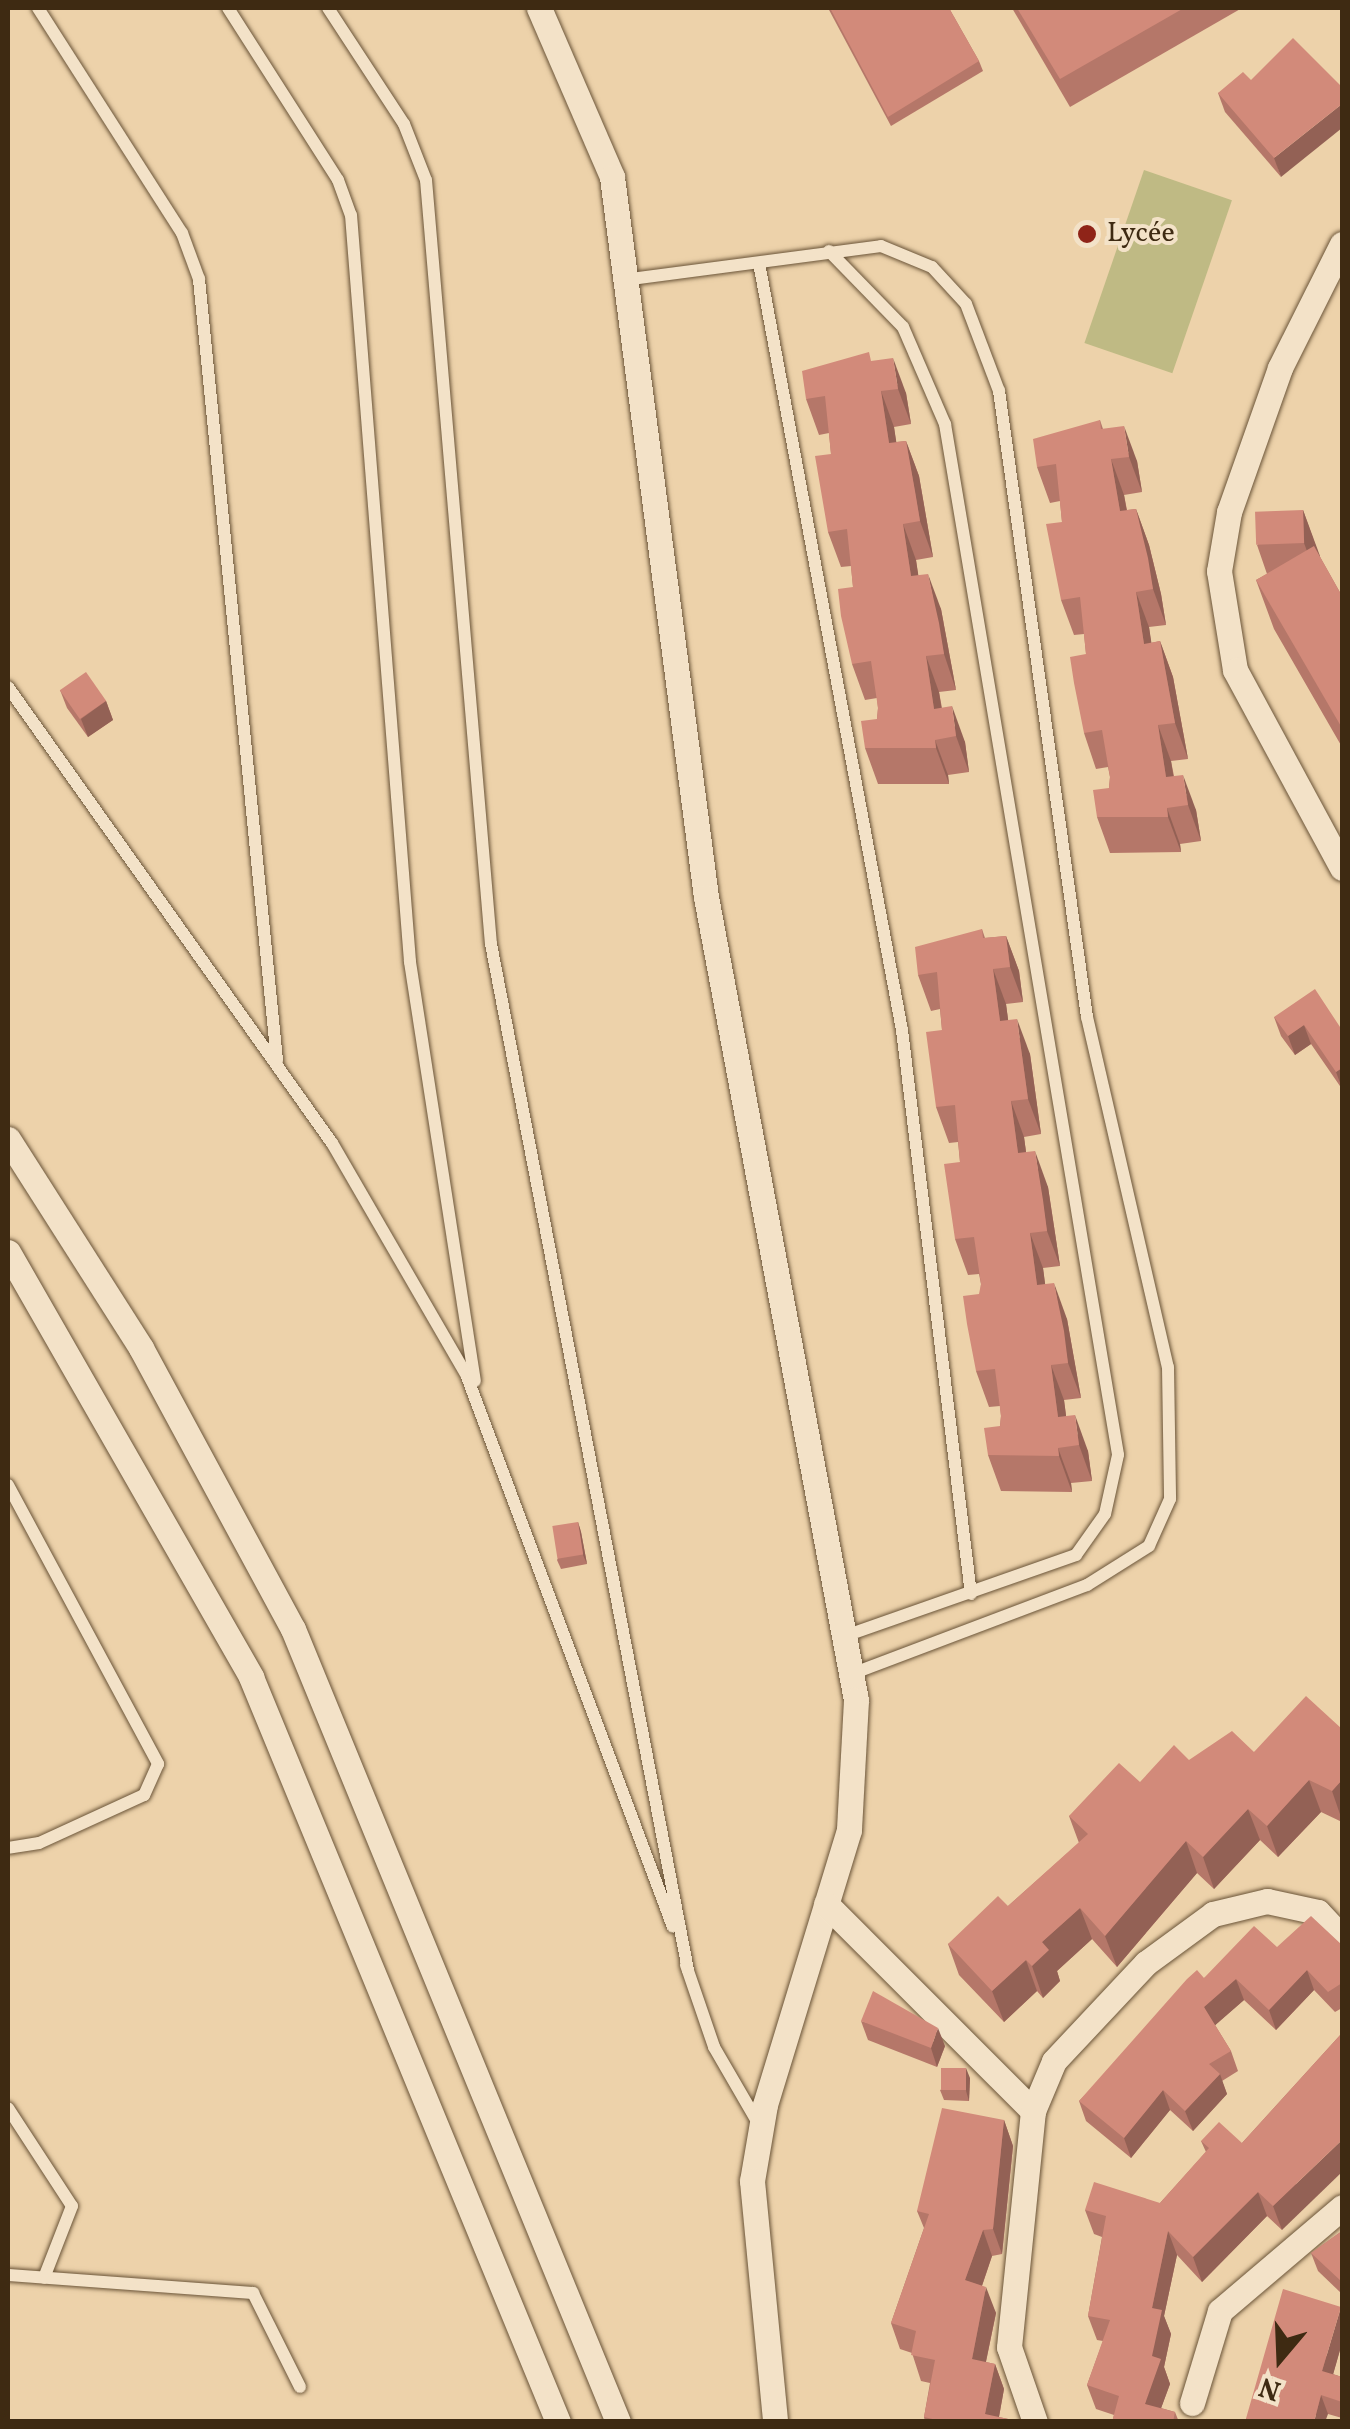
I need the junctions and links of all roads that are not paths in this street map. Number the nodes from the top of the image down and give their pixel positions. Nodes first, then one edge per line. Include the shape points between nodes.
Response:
1 (38, 8) edge
2 (228, 8) edge
3 (328, 8) edge
4 (539, 8) edge
5 (1342, 244) edge
6 (828, 251) junction
7 (759, 263) junction
8 (631, 280) junction
9 (8, 687) edge
10 (1342, 868) edge
11 (277, 1065) junction
12 (8, 1139) edge
13 (8, 1252) edge
14 (478, 1398) junction
15 (8, 1486) edge
16 (971, 1594) junction
17 (847, 1635) junction
18 (852, 1674) junction
19 (8, 1848) edge
20 (826, 1904) junction
21 (1342, 1938) edge
22 (688, 1970) junction
23 (8, 2108) edge
24 (1033, 2111) junction
25 (761, 2127) junction
26 (1342, 2206) edge
27 (8, 2275) edge
28 (44, 2278) junction
29 (300, 2387) dead end
30 (1192, 2403) dead end
31 (558, 2422) edge
32 (618, 2422) edge
33 (775, 2422) edge
34 (1035, 2422) edge

1 - 11 lane via 182,233 199,279
2 - 14 lane via 338,180 351,216 410,962
3 - 22 lane via 404,124 426,180 491,944
4 - 8 street via 612,177
5 - 10 street via 1280,368 1229,512 1219,571 1235,670
6 - 7 lane
6 - 16 lane via 903,327 945,424 1118,1455 1106,1514 1076,1555
6 - 18 lane via 881,246 932,268 966,304 998,391 1087,1018 1168,1367 1170,1500 1149,1546 1086,1585
7 - 8 lane
7 - 16 lane via 902,1030
8 - 17 street via 706,897
9 - 11 lane
11 - 14 lane
12 - 32 street via 141,1348 292,1629
13 - 31 street via 251,1677
14 - 22 lane
15 - 19 lane via 158,1764 144,1795 39,1844
16 - 17 lane
17 - 18 street
18 - 20 street via 851,1813
20 - 24 street
20 - 25 street
21 - 24 street via 1318,1912 1267,1901 1213,1914 1146,1963 1054,2061
22 - 25 lane via 714,2047
23 - 28 lane via 72,2206
24 - 34 street via 1009,2347
25 - 33 street via 752,2182
26 - 30 street via 1220,2310
27 - 28 lane
28 - 29 lane via 253,2294

